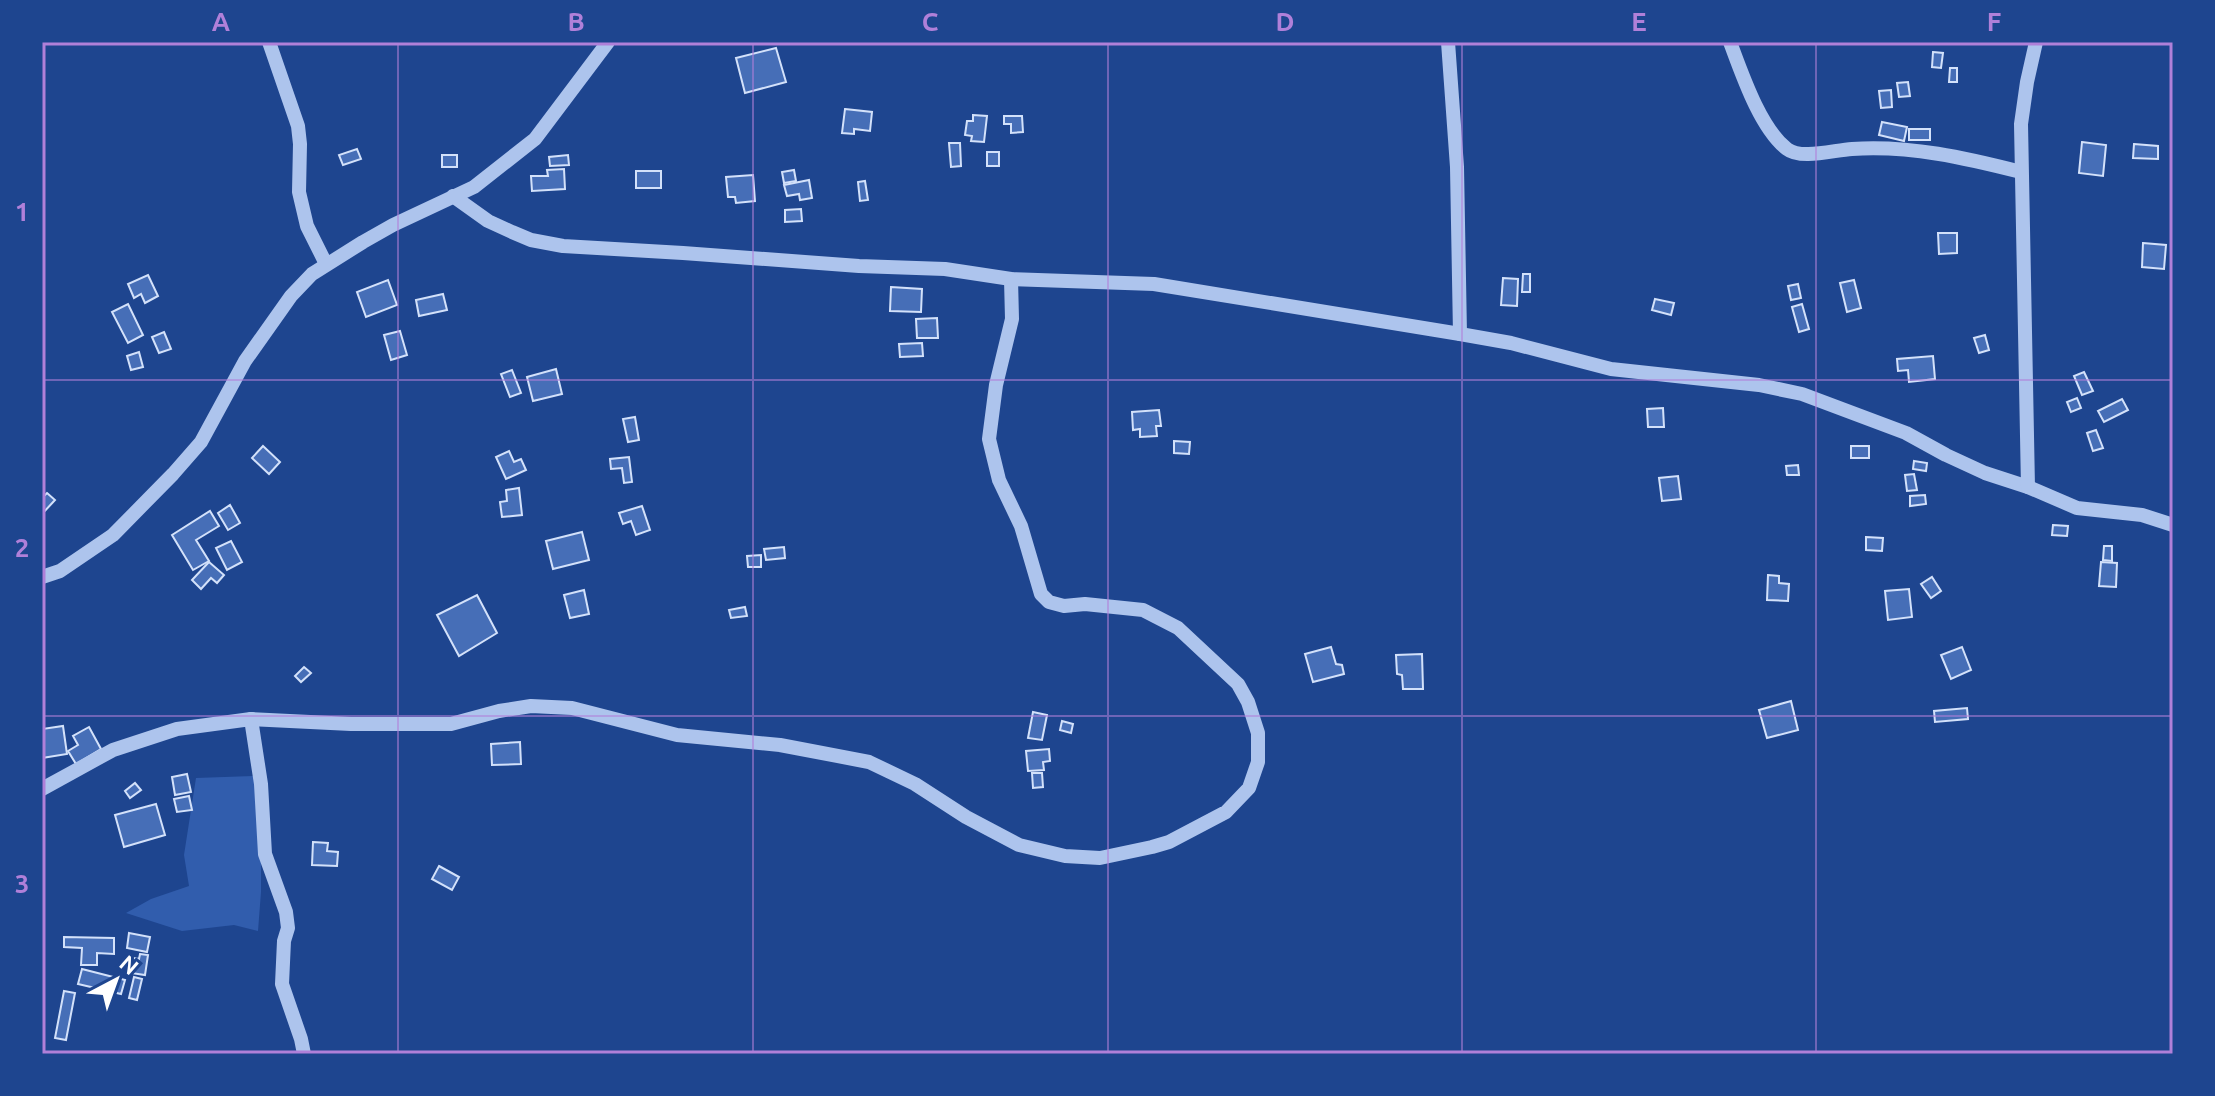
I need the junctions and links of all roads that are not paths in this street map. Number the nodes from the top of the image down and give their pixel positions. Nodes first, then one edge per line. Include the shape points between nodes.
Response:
1 (269, 42) edge
2 (608, 42) edge
3 (1448, 42) edge
4 (1730, 42) edge
5 (2036, 42) edge
6 (2021, 172) junction
7 (453, 196) junction
8 (326, 264) junction
9 (1011, 279) junction
10 (1460, 334) junction
11 (2028, 487) junction
12 (2173, 525) edge
13 (42, 577) edge
14 (251, 719) junction
15 (42, 789) edge
16 (304, 1054) edge

1 - 8 street via 298,126 299,192 307,226
2 - 7 street via 535,139 474,187
3 - 10 street
4 - 6 street via 1766,126 1788,150 1800,155 1896,148
5 - 6 street via 2021,124
6 - 11 street
7 - 8 street
7 - 9 street via 512,232 563,246 945,269
8 - 13 street via 291,296 245,361 201,442 173,474 113,535 60,571
9 - 10 street via 1154,284
9 - 14 street via 1012,319 989,439 1041,594 1064,606 1143,610 1178,628 1238,684 1258,733 1258,762 1249,788 1226,812 1152,847 1100,858 1065,856 1019,845 869,762 780,745 677,735 572,708 531,706 451,724
10 - 11 street via 1611,369 1802,394
11 - 12 street via 2077,508 2142,515
14 - 15 street via 177,729 113,750
14 - 16 street via 265,854 288,928 282,984

